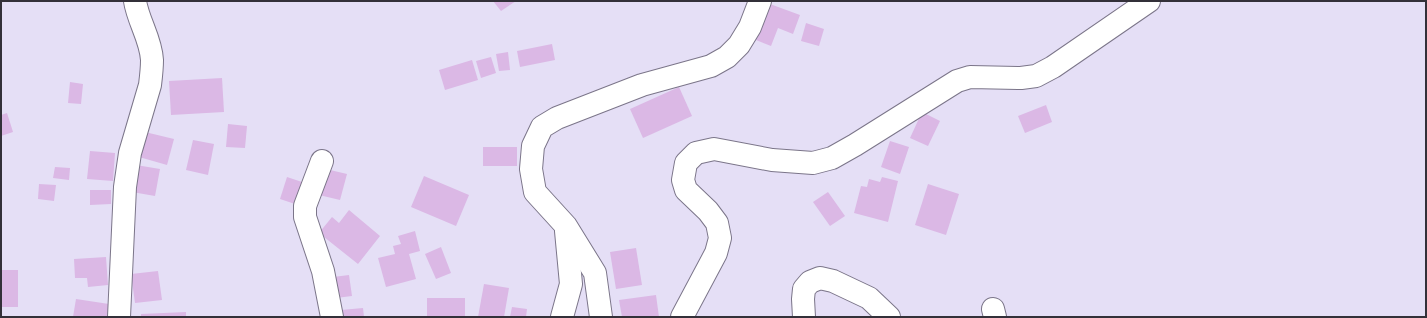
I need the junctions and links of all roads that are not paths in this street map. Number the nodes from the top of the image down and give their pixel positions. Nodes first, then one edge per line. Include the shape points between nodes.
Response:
1 (135, 1) edge
2 (760, 1) edge
3 (1149, 1) edge
4 (322, 161) dead end
5 (566, 226) junction
6 (119, 317) edge
7 (332, 317) edge
8 (562, 317) edge
9 (601, 317) edge
10 (682, 317) edge
11 (804, 317) edge
12 (889, 317) edge

1 - 6 street via 152,59 150,85 127,170
2 - 5 street via 740,45 727,57 711,66 642,85 557,118 542,128 533,146 534,192
3 - 10 street via 1036,76 970,77 957,81 832,158 814,163 772,160 714,149 696,154 686,163 683,180 686,190 717,223 720,238 716,253
4 - 7 street via 305,206 305,217 323,270
5 - 8 street via 571,284
5 - 9 street via 595,273
11 - 12 street via 804,289 810,282 820,278 833,281 869,298

